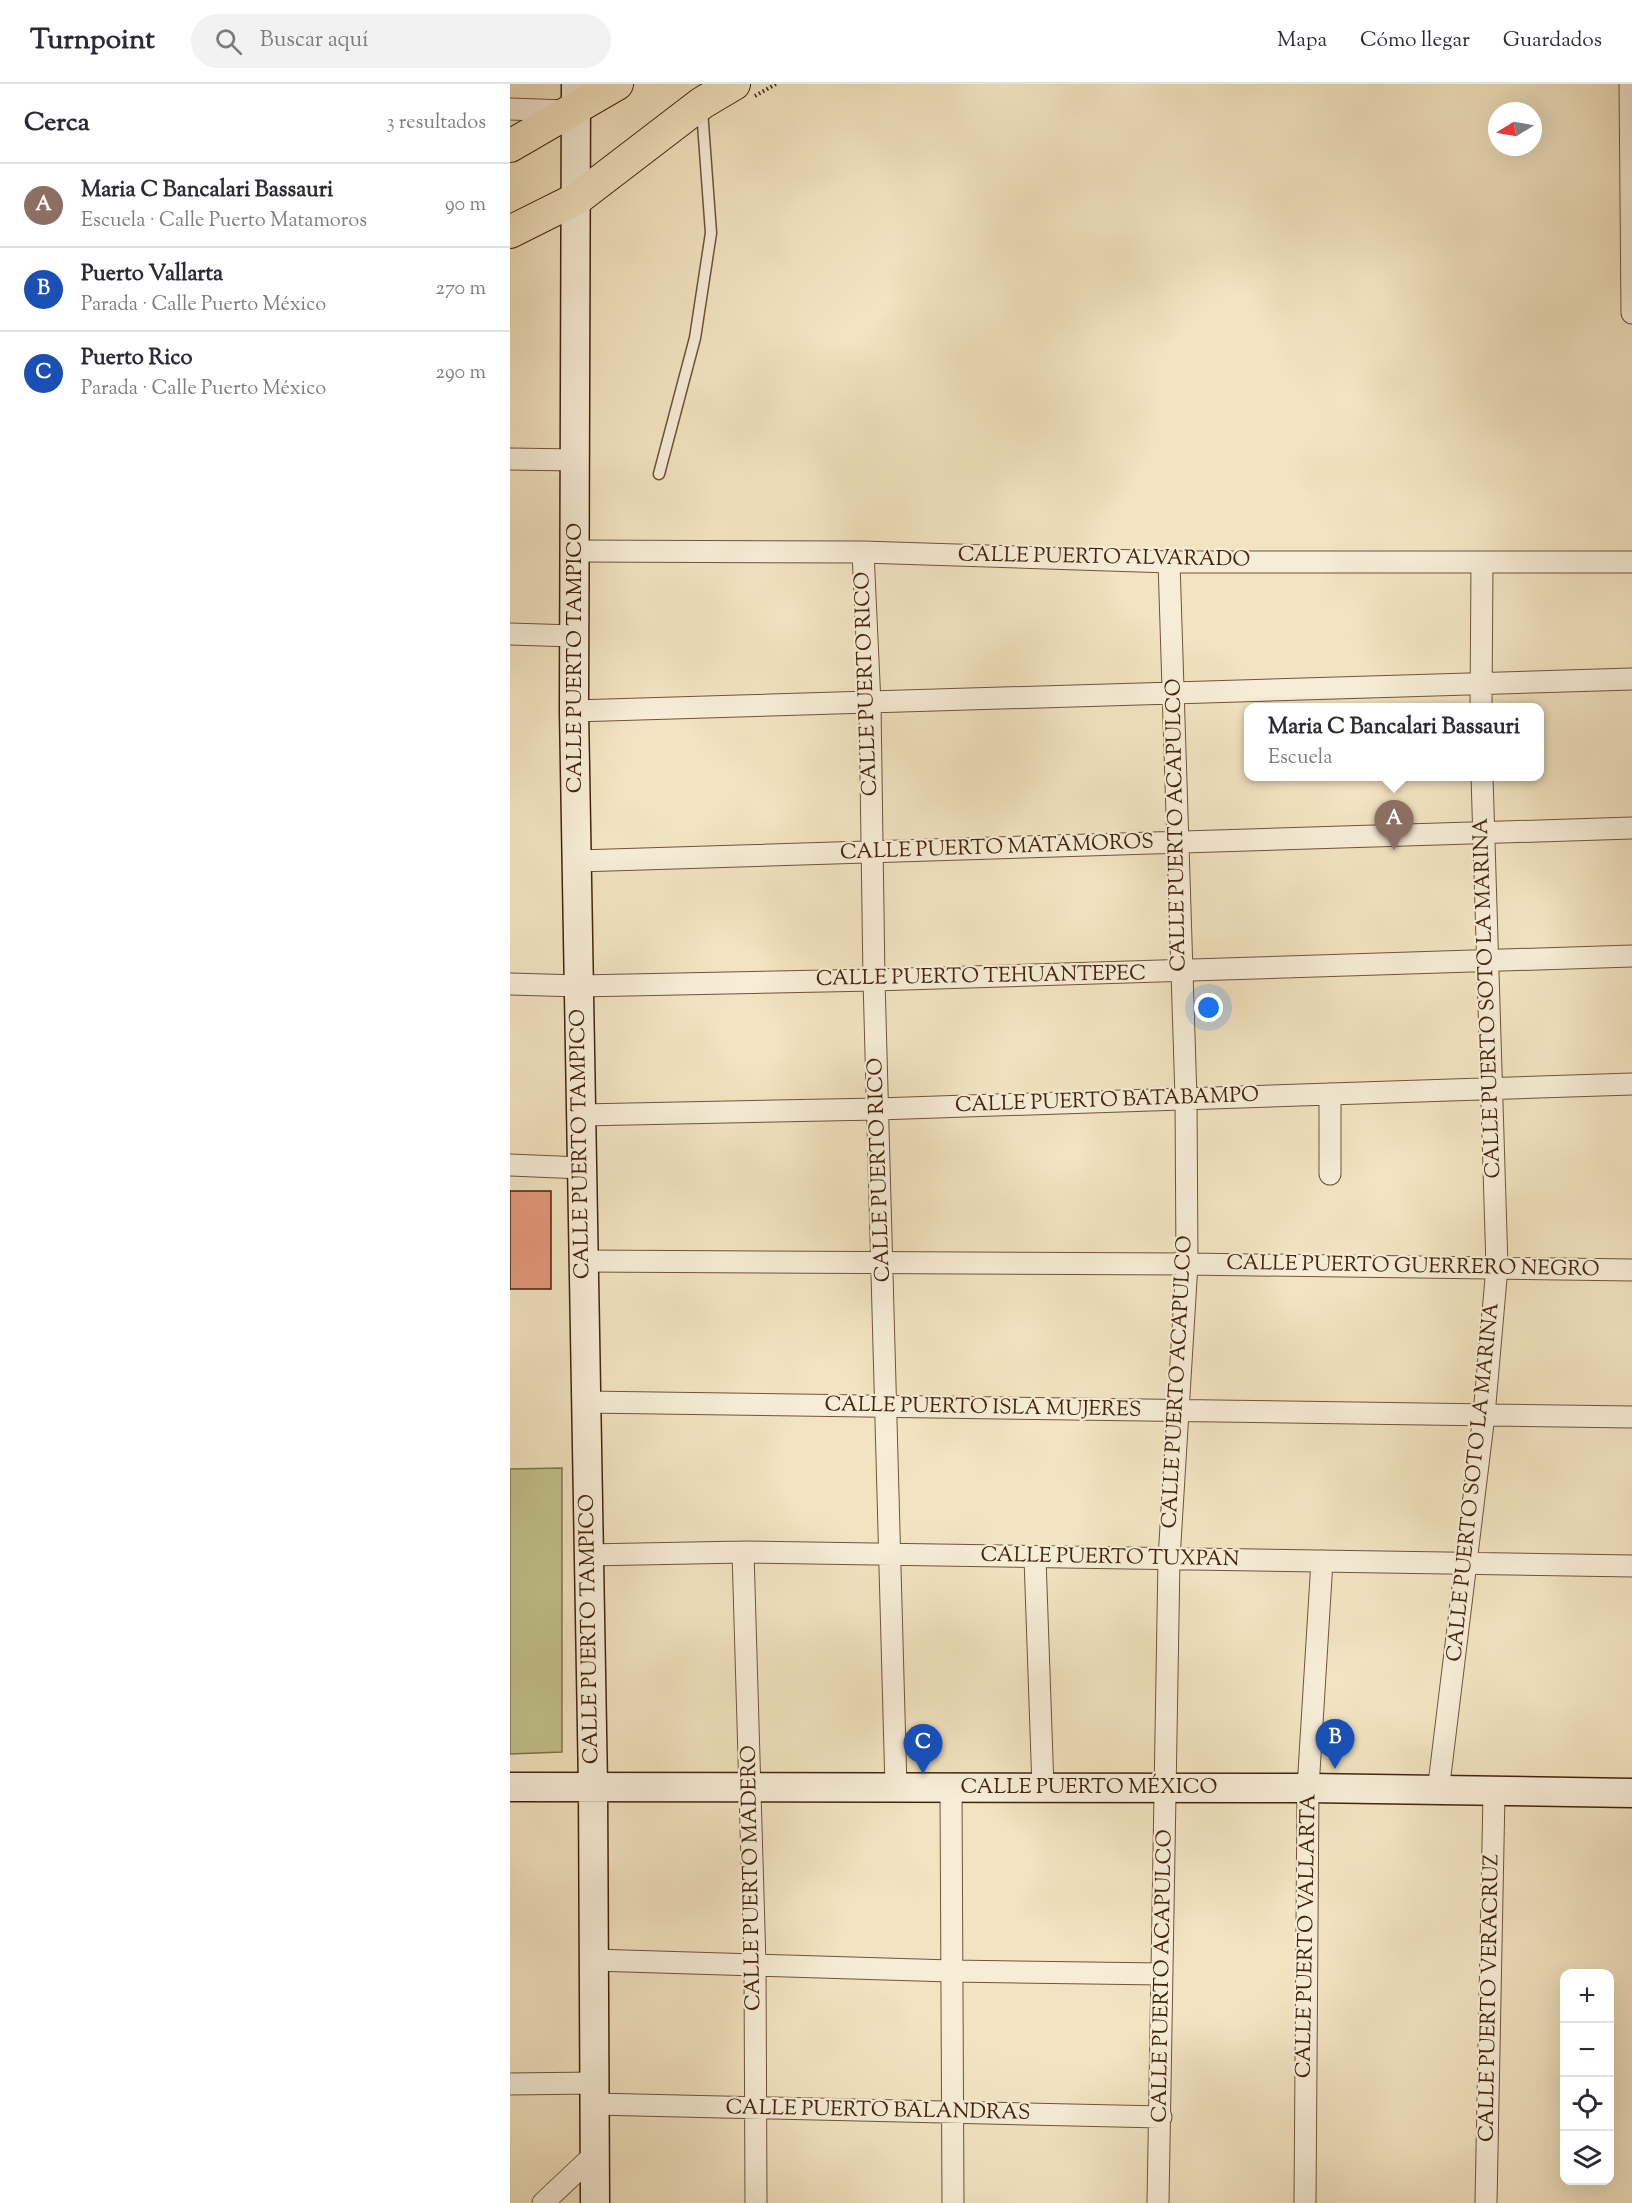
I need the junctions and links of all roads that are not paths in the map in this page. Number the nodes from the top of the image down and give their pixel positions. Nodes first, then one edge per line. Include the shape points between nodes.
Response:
1 (617, 84) edge
2 (734, 84) edge
3 (1630, 84) edge
4 (575, 101) edge
5 (702, 103) junction
6 (510, 109) edge
7 (510, 146) edge
8 (578, 198) junction
9 (510, 232) edge
10 (1632, 313) edge
11 (510, 459) edge
12 (575, 460) junction
13 (659, 474) dead end
14 (576, 550) junction
15 (863, 552) junction
16 (1170, 562) junction
17 (1482, 562) junction
18 (1632, 562) edge
19 (510, 634) edge
20 (574, 636) junction
21 (1632, 679) edge
22 (1480, 682) junction
23 (1175, 693) junction
24 (1481, 703) edge
25 (870, 704) junction
26 (574, 711) junction
27 (1482, 781) edge
28 (1632, 828) edge
29 (1482, 831) junction
30 (1178, 842) junction
31 (872, 852) junction
32 (578, 861) junction
33 (1632, 956) edge
34 (1488, 960) junction
35 (1180, 972) junction
36 (874, 980) junction
37 (510, 984) edge
38 (579, 986) junction
39 (1632, 1084) edge
40 (1492, 1087) junction
41 (1330, 1094) junction
42 (1186, 1098) junction
43 (878, 1109) junction
44 (581, 1115) junction
45 (510, 1165) edge
46 (582, 1168) junction
47 (1330, 1174) dead end
48 (582, 1261) junction
49 (882, 1262) junction
50 (1186, 1264) junction
51 (1497, 1267) junction
52 (1632, 1270) edge
53 (585, 1402) junction
54 (886, 1405) junction
55 (1177, 1412) junction
56 (1484, 1415) junction
57 (1632, 1417) edge
58 (743, 1552) junction
59 (587, 1555) junction
60 (891, 1556) junction
61 (1035, 1558) junction
62 (1169, 1559) junction
63 (1322, 1561) junction
64 (1465, 1564) junction
65 (1632, 1566) edge
66 (593, 1786) junction
67 (751, 1786) junction
68 (510, 1787) edge
69 (896, 1788) junction
70 (951, 1788) junction
71 (1044, 1788) junction
72 (1166, 1788) junction
73 (1308, 1788) junction
74 (1438, 1792) junction
75 (1494, 1793) junction
76 (1632, 1793) edge
77 (593, 1960) junction
78 (755, 1964) junction
79 (951, 1971) junction
80 (1162, 1974) junction
81 (510, 2084) edge
82 (594, 2094) junction
83 (756, 2109) junction
84 (951, 2112) junction
85 (1161, 2117) junction
86 (595, 2154) junction
87 (543, 2203) edge
88 (595, 2203) edge
89 (756, 2203) edge
90 (953, 2203) edge
91 (1158, 2203) edge
92 (1305, 2203) edge
93 (1486, 2203) edge

1 - 4 main road
2 - 5 main road
3 - 10 street
4 - 6 street
4 - 7 main road
4 - 8 street, CALLE PUERTO TAMPICO
5 - 8 main road
5 - 13 lane via 711,233 695,338
8 - 9 main road
8 - 12 street, CALLE PUERTO TAMPICO
11 - 12 street
12 - 14 street, CALLE PUERTO TAMPICO
14 - 15 street, CALLE PUERTO ALVARADO
14 - 20 street, CALLE PUERTO TAMPICO
15 - 16 street, CALLE PUERTO ALVARADO
15 - 25 street, CALLE PUERTO RICO
16 - 17 street, CALLE PUERTO ALVARADO
16 - 23 street, CALLE PUERTO ACAPULCO
17 - 18 street, CALLE PUERTO ALVARADO
17 - 22 street
19 - 20 street
20 - 26 street, CALLE PUERTO TAMPICO
21 - 22 street
22 - 23 street
22 - 24 street
23 - 25 street
23 - 30 street, CALLE PUERTO ACAPULCO
25 - 26 street
25 - 31 street, CALLE PUERTO RICO
26 - 32 street, CALLE PUERTO TAMPICO
27 - 29 street, CALLE PUERTO SOTO LA MARINA
28 - 29 street, CALLE PUERTO MATAMOROS
29 - 30 street, CALLE PUERTO MATAMOROS
29 - 34 street, CALLE PUERTO SOTO LA MARINA
30 - 31 street, CALLE PUERTO MATAMOROS
30 - 35 street, CALLE PUERTO ACAPULCO
31 - 32 street, CALLE PUERTO MATAMOROS
31 - 36 street, CALLE PUERTO RICO
32 - 38 street, CALLE PUERTO TAMPICO
33 - 34 street, CALLE PUERTO TEHUANTEPEC
34 - 35 street, CALLE PUERTO TEHUANTEPEC
34 - 40 street, CALLE PUERTO SOTO LA MARINA
35 - 36 street, CALLE PUERTO TEHUANTEPEC
35 - 42 street, CALLE PUERTO ACAPULCO
36 - 38 street, CALLE PUERTO TEHUANTEPEC
36 - 43 street, CALLE PUERTO RICO
37 - 38 street, CALLE PUERTO TEHUANTEPEC
38 - 44 street, CALLE PUERTO TAMPICO
39 - 40 street, CALLE PUERTO BATABAMPO
40 - 41 street, CALLE PUERTO BATABAMPO
40 - 51 street, CALLE PUERTO SOTO LA MARINA
41 - 42 street, CALLE PUERTO BATABAMPO
41 - 47 street
42 - 43 street, CALLE PUERTO BATABAMPO
42 - 50 street, CALLE PUERTO ACAPULCO
43 - 44 street, CALLE PUERTO BATABAMPO
43 - 49 street, CALLE PUERTO RICO
44 - 46 street, CALLE PUERTO TAMPICO
45 - 46 street
46 - 48 street, CALLE PUERTO TAMPICO
48 - 49 street, CALLE PUERTO GUERRERO NEGRO
48 - 53 street, CALLE PUERTO TAMPICO
49 - 50 street, CALLE PUERTO GUERRERO NEGRO
49 - 54 street, CALLE PUERTO RICO
50 - 51 street, CALLE PUERTO GUERRERO NEGRO
50 - 55 street, CALLE PUERTO ACAPULCO
51 - 52 street, CALLE PUERTO GUERRERO NEGRO
51 - 56 street, CALLE PUERTO SOTO LA MARINA
53 - 54 street, CALLE PUERTO ISLA MUJERES
53 - 59 street, CALLE PUERTO TAMPICO
54 - 55 street, CALLE PUERTO ISLA MUJERES
54 - 60 street, CALLE PUERTO RICO
55 - 56 street, CALLE PUERTO ISLA MUJERES
55 - 62 street, CALLE PUERTO ACAPULCO
56 - 57 street, CALLE PUERTO ISLA MUJERES
56 - 64 street, CALLE PUERTO SOTO LA MARINA
58 - 59 street, CALLE PUERTO TUXPAN
58 - 60 street, CALLE PUERTO TUXPAN
58 - 67 street, CALLE PUERTO MADERO
59 - 66 street, CALLE PUERTO TAMPICO
60 - 61 street, CALLE PUERTO TUXPAN
60 - 69 street, CALLE PUERTO RICO
61 - 62 street, CALLE PUERTO TUXPAN
61 - 71 street
62 - 63 street, CALLE PUERTO TUXPAN
62 - 72 street, CALLE PUERTO ACAPULCO
63 - 64 street, CALLE PUERTO TUXPAN
63 - 73 street, CALLE PUERTO VALLARTA
64 - 65 street, CALLE PUERTO TUXPAN
64 - 74 street, CALLE PUERTO SOTO LA MARINA
66 - 67 street, CALLE PUERTO MÉXICO
66 - 68 street, CALLE PUERTO MÉXICO
66 - 77 street, CALLE PUERTO TAMPICO
67 - 69 street, CALLE PUERTO MÉXICO
67 - 78 street, CALLE PUERTO MADERO
69 - 70 street, CALLE PUERTO MÉXICO
70 - 71 street, CALLE PUERTO MÉXICO
70 - 79 street
71 - 72 street, CALLE PUERTO MÉXICO
72 - 73 street, CALLE PUERTO MÉXICO
72 - 80 street, CALLE PUERTO ACAPULCO
73 - 74 street, CALLE PUERTO MÉXICO
73 - 92 street, CALLE PUERTO VALLARTA
74 - 75 street, CALLE PUERTO MÉXICO
75 - 76 street, CALLE PUERTO MÉXICO
75 - 93 street, CALLE PUERTO VERACRUZ
77 - 78 street
77 - 82 street, CALLE PUERTO TAMPICO
78 - 79 street
78 - 83 street, CALLE PUERTO MADERO
79 - 80 street
79 - 84 street
80 - 85 street, CALLE PUERTO ACAPULCO
81 - 82 street, CALLE PUERTO BALANDRAS
82 - 83 street, CALLE PUERTO BALANDRAS
82 - 86 street, CALLE PUERTO TAMPICO
83 - 84 street, CALLE PUERTO BALANDRAS
83 - 89 street, CALLE PUERTO MADERO
84 - 85 street, CALLE PUERTO BALANDRAS
84 - 90 street
85 - 91 street, CALLE PUERTO ACAPULCO
86 - 87 street
86 - 88 street, CALLE PUERTO TAMPICO

